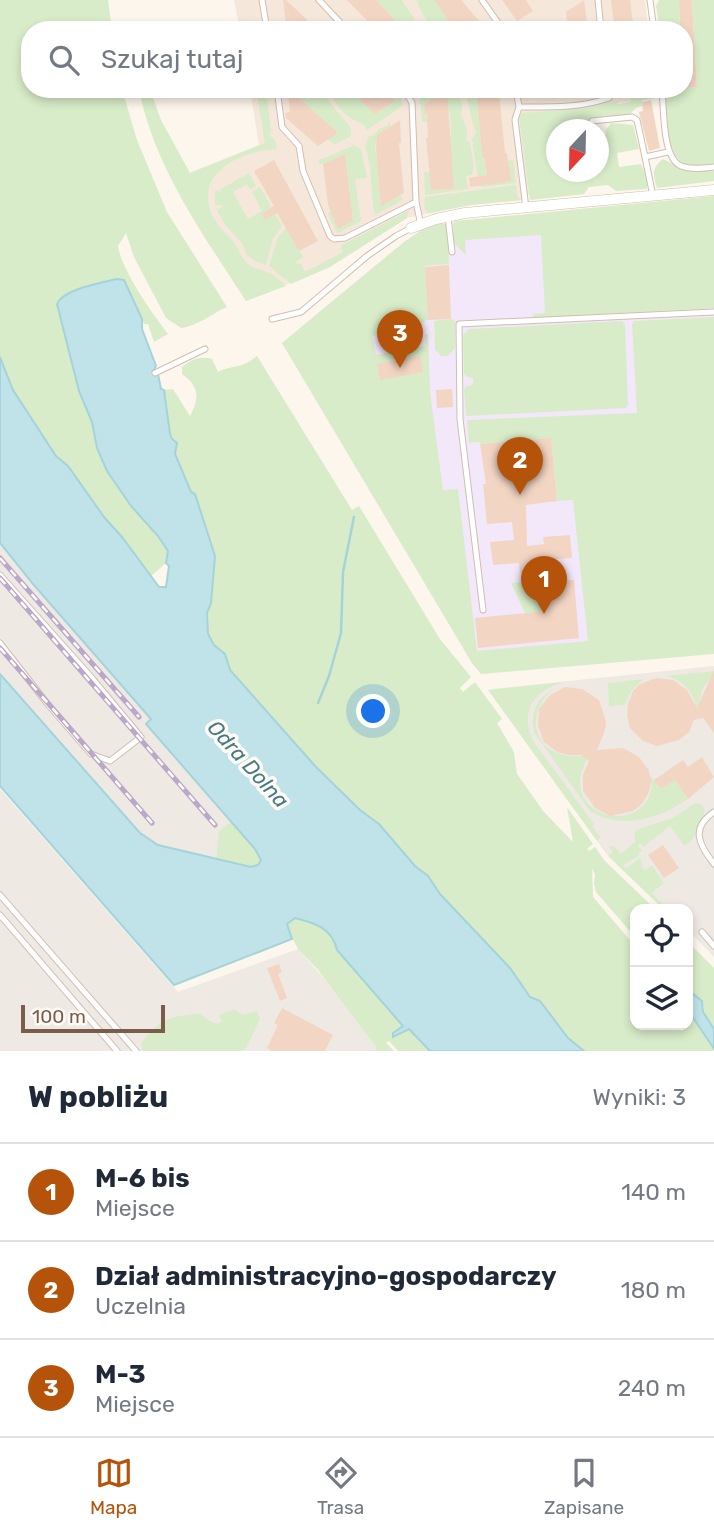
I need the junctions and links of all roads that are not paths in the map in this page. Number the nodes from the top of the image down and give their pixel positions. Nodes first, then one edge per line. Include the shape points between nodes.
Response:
1 (262, 0) edge
2 (319, 0) edge
3 (482, 0) edge
4 (598, 0) edge
5 (650, 0) edge
6 (266, 21) edge
7 (339, 21) edge
8 (497, 21) edge
9 (600, 21) edge
10 (653, 21) edge
11 (278, 98) edge
12 (409, 98) edge
13 (518, 98) edge
14 (609, 98) edge
15 (663, 98) edge
16 (519, 107) junction
17 (609, 119) edge
18 (668, 152) junction
19 (645, 157) junction
20 (714, 167) edge
21 (714, 190) edge
22 (653, 196) junction
23 (416, 202) junction
24 (526, 208) junction
25 (449, 217) junction
26 (416, 227) junction
27 (452, 252) dead end
28 (714, 313) edge
29 (272, 319) dead end
30 (205, 349) dead end
31 (155, 373) dead end
32 (0, 575) edge
33 (483, 610) dead end
34 (0, 643) edge
35 (714, 811) edge
36 (714, 864) edge
37 (0, 895) edge
38 (0, 915) edge
39 (702, 932) dead end
40 (714, 946) edge
41 (117, 1051) edge
42 (136, 1051) edge

1 - 6 lane
2 - 7 lane
3 - 8 lane
4 - 9 lane
5 - 10 lane
11 - 23 lane via 282,127 297,142 303,171 330,236 345,238
12 - 23 lane
13 - 16 lane
14 - 16 lane via 557,107
15 - 18 lane
16 - 24 lane via 515,120
17 - 19 lane via 637,120
18 - 19 lane
18 - 20 lane via 681,166
19 - 22 lane
21 - 22 street
22 - 24 street
23 - 26 lane
24 - 25 street
25 - 26 street
25 - 27 lane
26 - 29 lane via 366,256 301,312
28 - 33 lane via 459,323 460,419
30 - 31 lane
32 - 34 lane via 141,737 110,761 91,754
35 - 36 lane via 701,824 699,838 700,847
37 - 42 lane
38 - 41 lane
39 - 40 lane

